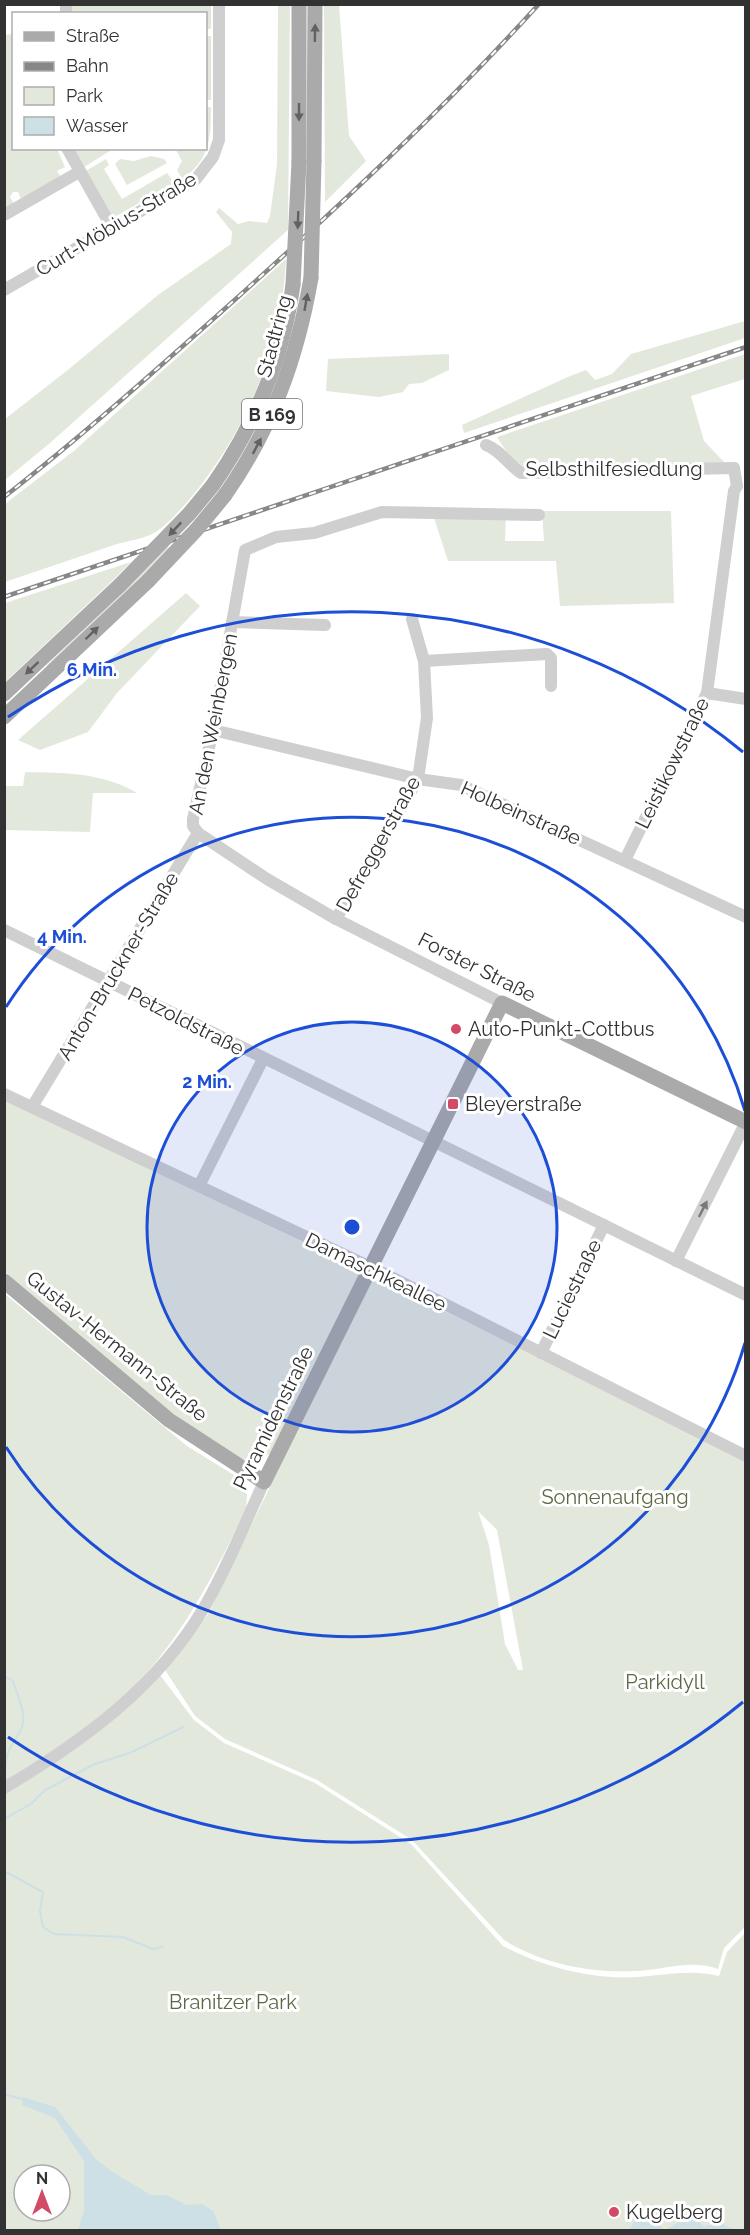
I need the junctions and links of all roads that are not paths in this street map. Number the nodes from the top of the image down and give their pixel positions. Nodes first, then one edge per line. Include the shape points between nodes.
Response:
1 (219, 4) edge
2 (299, 4) edge
3 (315, 4) edge
4 (69, 150) edge
5 (306, 162) junction
6 (79, 172) junction
7 (4, 215) edge
8 (112, 228) junction
9 (4, 290) edge
10 (486, 445) dead end
11 (742, 485) edge
12 (539, 514) dead end
13 (412, 619) dead end
14 (232, 622) junction
15 (325, 625) dead end
16 (424, 661) junction
17 (551, 686) dead end
18 (707, 693) junction
19 (4, 694) edge
20 (746, 699) edge
21 (4, 717) edge
22 (213, 730) junction
23 (418, 778) junction
24 (196, 830) junction
25 (626, 860) junction
26 (746, 917) edge
27 (336, 919) junction
28 (4, 930) edge
29 (108, 982) junction
30 (501, 1003) junction
31 (263, 1059) junction
32 (4, 1094) edge
33 (33, 1107) junction
34 (744, 1116) edge
35 (434, 1142) junction
36 (199, 1186) junction
37 (604, 1225) junction
38 (676, 1261) junction
39 (370, 1267) junction
40 (4, 1281) edge
41 (746, 1295) edge
42 (541, 1353) junction
43 (746, 1456) edge
44 (264, 1482) junction
45 (4, 1788) edge

1 - 8 street, Curt-Möbius-Straße via 217,149 196,179
2 -> 5 main road, Stadtring / B 169
5 -> 3 main road, Stadtring / B 169
4 - 6 street
5 -> 19 main road, Stadtring / B 169, bridge via 293,285 281,346 241,442 189,514
21 -> 5 main road, Stadtring / B 169, bridge via 197,530 253,453 295,355 310,278
6 - 7 street
6 - 8 street
8 - 9 street, Curt-Möbius-Straße
10 - 11 street, Selbsthilfesiedlung via 496,449 506,463 521,473 734,468
11 - 18 street, Leistikowstraße via 734,491
12 - 14 street, An den Weinbergen via 382,512 314,533 276,537 245,550
13 - 16 street, Defreggerstraße
14 - 15 street, An den Weinbergen
14 - 22 street, An den Weinbergen
16 - 17 street via 547,654 551,658
16 - 23 street, Defreggerstraße via 427,718
18 - 20 street
18 - 25 street, Leistikowstraße
22 - 23 street, Holbeinstraße
22 - 24 street, An den Weinbergen
23 - 25 street, Holbeinstraße via 461,785
23 - 27 street, Defreggerstraße
24 - 27 street, Forster Straße via 267,879
24 - 29 street, Anton-Bruckner-Straße
25 - 26 street, Holbeinstraße
27 - 30 street, Forster Straße
28 - 29 street, Petzoldstraße
29 - 31 street, Petzoldstraße
29 - 33 street, Anton-Bruckner-Straße
30 - 34 main road, Forster Straße
30 - 35 main road, Pyramidenstraße
31 - 35 street, Petzoldstraße
31 - 36 street
32 - 33 street, Damaschkeallee
33 - 36 street, Damaschkeallee
38 -> 34 street
35 - 37 street
35 - 39 main road, Pyramidenstraße
36 - 39 street, Damaschkeallee
37 - 38 street
37 - 42 street, Luciestraße
38 - 41 street
39 - 42 street, Damaschkeallee
39 - 44 main road, Pyramidenstraße
40 - 44 main road, Gustav-Hermann-Straße via 168,1420
42 - 43 street, Damaschkeallee
44 - 45 street, Pyramidenstraße via 205,1606 165,1661 103,1723

